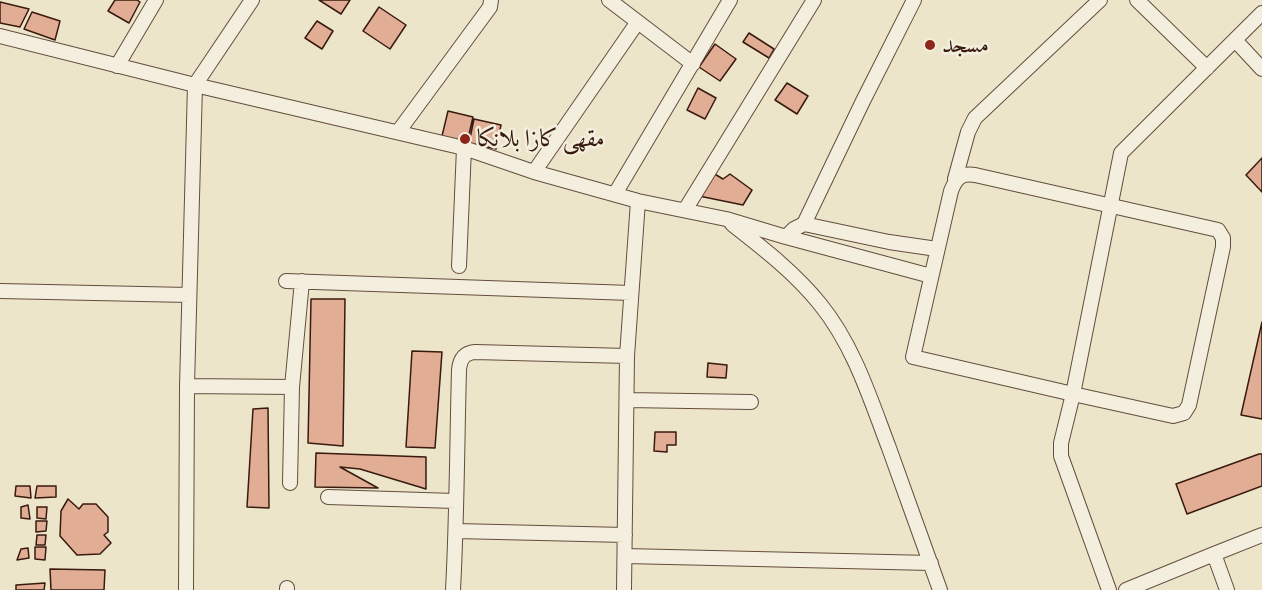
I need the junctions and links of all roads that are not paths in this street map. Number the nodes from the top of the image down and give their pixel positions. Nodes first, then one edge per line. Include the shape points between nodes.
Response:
1 (156, 0) edge
2 (252, 0) edge
3 (491, 0) edge
4 (609, 0) edge
5 (730, 0) edge
6 (814, 0) edge
7 (914, 0) edge
8 (1100, 0) edge
9 (1137, 0) edge
10 (1262, 13) edge
11 (637, 23) junction
12 (0, 36) edge
13 (1235, 40) junction
14 (693, 64) junction
15 (117, 66) junction
16 (1207, 68) junction
17 (1262, 69) edge
18 (195, 85) junction
19 (398, 132) junction
20 (464, 148) junction
21 (534, 172) junction
22 (955, 179) junction
23 (615, 194) junction
24 (638, 201) junction
25 (1109, 207) junction
26 (685, 210) junction
27 (726, 219) junction
28 (804, 225) junction
29 (786, 237) junction
30 (937, 249) junction
31 (459, 266) dead end
32 (931, 276) junction
33 (286, 281) dead end
34 (302, 281) junction
35 (0, 291) edge
36 (631, 293) junction
37 (189, 295) junction
38 (627, 356) junction
39 (187, 386) junction
40 (292, 387) junction
41 (1072, 394) junction
42 (627, 400) junction
43 (751, 402) dead end
44 (290, 483) dead end
45 (328, 497) dead end
46 (455, 501) junction
47 (456, 531) junction
48 (625, 535) junction
49 (1262, 535) edge
50 (1214, 554) junction
51 (625, 556) junction
52 (931, 563) junction
53 (186, 590) edge
54 (453, 590) edge
55 (624, 590) edge
56 (940, 590) edge
57 (1108, 590) edge
58 (1126, 590) edge
59 (1227, 590) edge

1 - 15 street
2 - 18 street
3 - 19 street via 490,7
4 - 11 street
5 - 14 street
6 - 26 street
7 - 28 street
8 - 22 street via 975,118
9 - 16 street
10 - 13 street
11 - 14 street
11 - 21 street
12 - 15 street
13 - 16 street
13 - 17 street
14 - 23 street
15 - 18 street
16 - 25 street via 1120,153
18 - 19 street
18 - 37 street
19 - 20 street
20 - 21 street
20 - 31 street
21 - 23 street
22 - 25 street via 975,175
22 - 30 street
23 - 24 street
24 - 26 street
24 - 36 street
25 - 41 street
25 - 41 street via 1218,230 1223,247 1184,413 1173,416
26 - 27 street
27 - 29 street
27 - 52 street via 799,280 844,339 873,405
28 - 29 street
28 - 30 street
29 - 32 street
30 - 32 street
32 - 41 street via 913,357
33 - 34 street
34 - 36 street
34 - 40 street
35 - 37 street
36 - 38 street
37 - 39 street
38 - 42 street
38 - 46 street via 468,352 459,370
39 - 40 street
39 - 53 street
40 - 44 street
41 - 57 street via 1061,456
42 - 43 street
42 - 48 street
45 - 46 street
46 - 47 street
47 - 48 street
47 - 54 street
48 - 51 street
49 - 50 street
50 - 58 street
50 - 59 street
51 - 52 street
51 - 55 street
52 - 56 street

